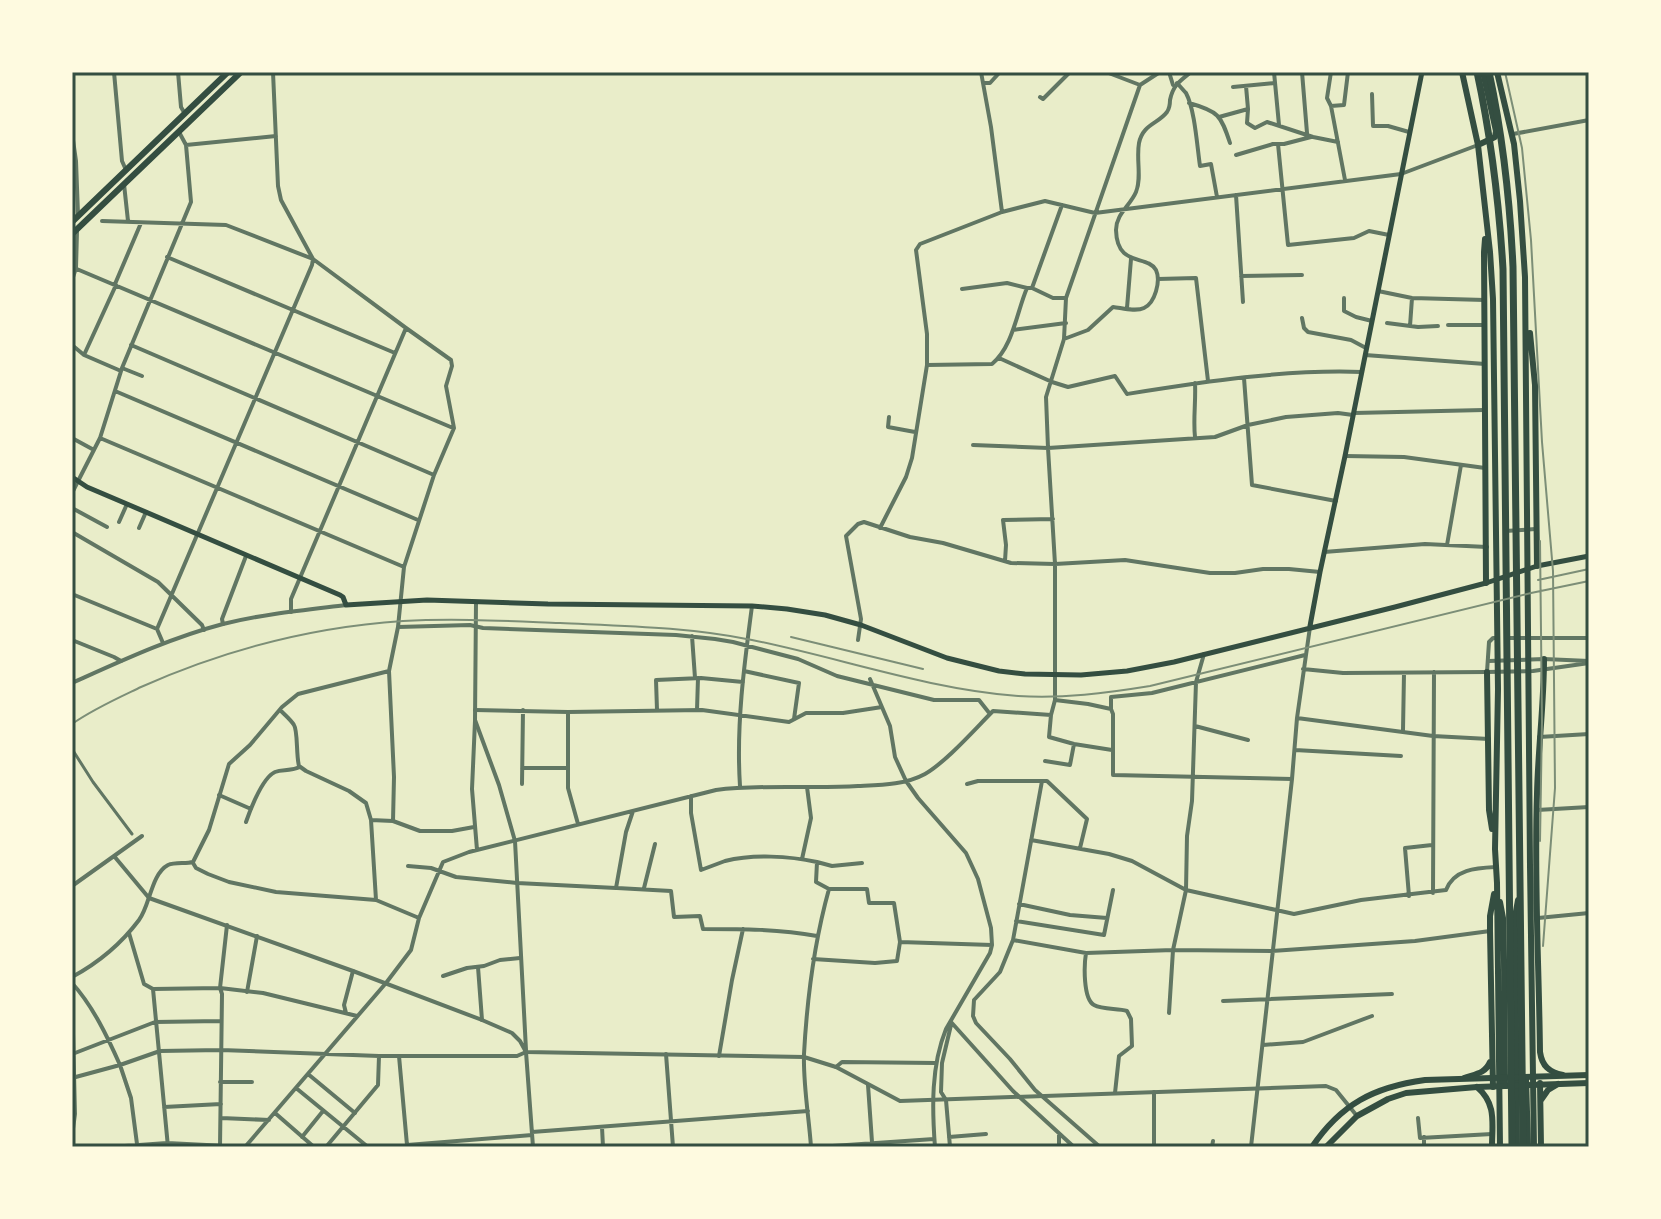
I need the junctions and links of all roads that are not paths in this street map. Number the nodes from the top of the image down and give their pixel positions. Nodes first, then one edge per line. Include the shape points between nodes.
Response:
1 (114, 72) edge
2 (178, 72) edge
3 (228, 72) edge
4 (241, 72) edge
5 (273, 72) edge
6 (981, 72) edge
7 (1000, 72) edge
8 (1070, 72) edge
9 (1106, 72) edge
10 (1169, 72) edge
11 (1191, 72) edge
12 (1274, 72) edge
13 (1302, 72) edge
14 (1331, 72) edge
15 (1348, 72) edge
16 (1422, 72) edge
17 (1462, 72) edge
18 (1477, 72) edge
19 (1486, 72) edge
20 (1497, 72) edge
21 (1156, 73) edge
22 (983, 83) junction
23 (1275, 83) junction
24 (1175, 84) junction
25 (1140, 85) junction
26 (1246, 86) junction
27 (1233, 87) dead end
28 (1372, 94) dead end
29 (1040, 97) dead end
30 (1189, 103) junction
31 (1331, 106) junction
32 (1248, 109) junction
33 (185, 114) junction
34 (1219, 117) junction
35 (1589, 120) edge
36 (1279, 126) junction
37 (179, 132) junction
38 (1410, 132) junction
39 (72, 133) edge
40 (1511, 134) junction
41 (1307, 135) junction
42 (276, 136) junction
43 (1313, 137) junction
44 (1338, 142) junction
45 (1230, 143) dead end
46 (1278, 144) junction
47 (186, 145) junction
48 (1478, 145) junction
49 (1236, 155) dead end
50 (74, 161) edge
51 (126, 170) junction
52 (1401, 174) junction
53 (1345, 180) junction
54 (124, 184) junction
55 (1282, 189) junction
56 (1236, 195) junction
57 (1217, 197) junction
58 (1062, 205) junction
59 (1125, 209) junction
60 (1002, 212) junction
61 (1095, 213) junction
62 (75, 220) edge
63 (102, 221) dead end
64 (128, 222) junction
65 (141, 223) junction
66 (182, 224) junction
67 (1487, 228) junction
68 (75, 232) edge
69 (1389, 235) junction
70 (167, 257) junction
71 (313, 259) junction
72 (1131, 259) junction
73 (74, 268) edge
74 (1302, 275) dead end
75 (1241, 276) junction
76 (1157, 279) junction
77 (72, 280) edge
78 (115, 284) junction
79 (1029, 288) junction
80 (962, 289) dead end
81 (1378, 291) junction
82 (1526, 294) junction
83 (1066, 298) junction
84 (1344, 298) dead end
85 (1412, 298) junction
86 (150, 299) junction
87 (1485, 300) junction
88 (1243, 302) dead end
89 (1127, 309) junction
90 (293, 310) junction
91 (1302, 318) dead end
92 (1372, 321) junction
93 (1066, 323) junction
94 (1387, 323) dead end
95 (1448, 325) dead end
96 (1485, 325) junction
97 (1410, 326) junction
98 (1438, 326) dead end
99 (406, 328) junction
100 (1012, 330) junction
101 (1064, 339) junction
102 (72, 345) edge
103 (131, 345) junction
104 (275, 352) junction
105 (1366, 352) junction
106 (395, 353) junction
107 (84, 355) junction
108 (999, 358) junction
109 (1485, 364) junction
110 (927, 365) junction
111 (122, 370) junction
112 (1362, 372) junction
113 (142, 376) dead end
114 (1244, 378) junction
115 (1208, 381) junction
116 (1052, 382) junction
117 (1195, 383) junction
118 (115, 391) junction
119 (377, 395) junction
120 (255, 399) junction
121 (1484, 410) junction
122 (1354, 414) junction
123 (889, 417) dead end
124 (1248, 425) junction
125 (454, 428) junction
126 (916, 432) junction
127 (1195, 437) junction
128 (72, 438) edge
129 (100, 438) junction
130 (357, 442) junction
131 (236, 443) junction
132 (973, 445) dead end
133 (1048, 448) junction
134 (94, 450) junction
135 (1345, 456) junction
136 (1461, 465) junction
137 (1485, 468) junction
138 (434, 475) junction
139 (72, 477) edge
140 (78, 481) junction
141 (339, 487) junction
142 (217, 488) junction
143 (72, 493) edge
144 (1336, 501) junction
145 (127, 504) junction
146 (72, 508) edge
147 (146, 512) junction
148 (1053, 519) junction
149 (418, 520) junction
150 (119, 522) dead end
151 (107, 527) dead end
152 (139, 528) dead end
153 (880, 528) junction
154 (1537, 529) junction
155 (320, 531) junction
156 (72, 532) edge
157 (1486, 532) junction
158 (198, 534) junction
159 (1447, 545) junction
160 (1487, 547) junction
161 (1324, 552) junction
162 (247, 555) junction
163 (1589, 556) edge
164 (1005, 561) junction
165 (1055, 564) junction
166 (1537, 566) junction
167 (404, 567) junction
168 (1320, 572) junction
169 (300, 578) junction
170 (1486, 583) junction
171 (72, 594) edge
172 (172, 595) junction
173 (399, 602) junction
174 (476, 602) junction
175 (346, 605) junction
176 (752, 606) junction
177 (291, 612) junction
178 (223, 624) junction
179 (861, 625) junction
180 (398, 627) junction
181 (475, 627) junction
182 (1310, 627) junction
183 (157, 629) junction
184 (204, 630) junction
185 (692, 636) junction
186 (1589, 638) edge
187 (72, 640) edge
188 (858, 640) dead end
189 (163, 643) junction
190 (747, 647) junction
191 (1204, 654) junction
192 (1305, 655) junction
193 (1544, 659) junction
194 (121, 661) junction
195 (1489, 661) junction
196 (1589, 662) edge
197 (1303, 669) junction
198 (1544, 669) junction
199 (389, 671) junction
200 (744, 671) junction
201 (1434, 672) junction
202 (1487, 672) junction
203 (1404, 673) junction
204 (1054, 676) junction
205 (696, 678) junction
206 (871, 681) junction
207 (743, 682) junction
208 (1196, 682) junction
209 (72, 683) edge
210 (1055, 700) junction
211 (882, 707) junction
212 (1111, 709) junction
213 (279, 710) junction
214 (475, 710) junction
215 (523, 710) junction
216 (697, 710) junction
217 (657, 711) junction
218 (568, 712) junction
219 (739, 714) junction
220 (990, 714) junction
221 (1051, 715) junction
222 (1297, 718) junction
223 (794, 719) junction
224 (475, 720) junction
225 (1195, 726) junction
226 (1403, 731) junction
227 (1589, 734) edge
228 (1433, 736) junction
229 (1539, 737) junction
230 (1489, 739) junction
231 (1248, 740) dead end
232 (1074, 744) junction
233 (72, 749) edge
234 (1112, 750) junction
235 (1295, 750) junction
236 (1530, 750) junction
237 (1401, 756) dead end
238 (1045, 761) dead end
239 (300, 767) junction
240 (522, 768) junction
241 (569, 768) junction
242 (1193, 776) junction
243 (1292, 779) junction
244 (906, 781) junction
245 (1042, 781) junction
246 (522, 784) dead end
247 (967, 784) dead end
248 (740, 786) junction
249 (807, 787) junction
250 (219, 795) junction
251 (691, 796) junction
252 (1536, 798) junction
253 (1589, 807) edge
254 (251, 809) junction
255 (633, 810) junction
256 (1536, 812) junction
257 (371, 820) junction
258 (393, 821) junction
259 (246, 822) dead end
260 (578, 825) junction
261 (474, 827) junction
262 (132, 834) dead end
263 (142, 836) dead end
264 (1031, 840) junction
265 (515, 841) junction
266 (655, 844) dead end
267 (1432, 845) junction
268 (1080, 849) junction
269 (1495, 849) junction
270 (477, 850) junction
271 (1530, 854) junction
272 (114, 856) junction
273 (802, 859) junction
274 (193, 862) junction
275 (817, 862) junction
276 (862, 863) dead end
277 (408, 866) dead end
278 (1530, 866) junction
279 (1496, 867) junction
280 (440, 871) junction
281 (517, 883) junction
282 (1497, 883) junction
283 (72, 886) edge
284 (616, 888) junction
285 (644, 889) junction
286 (829, 889) junction
287 (1113, 890) dead end
288 (1186, 890) junction
289 (1433, 893) junction
290 (1409, 896) junction
291 (149, 898) junction
292 (376, 900) junction
293 (1019, 904) junction
294 (1277, 911) junction
295 (1589, 913) edge
296 (419, 918) junction
297 (1107, 918) junction
298 (1538, 918) junction
299 (1016, 921) junction
300 (227, 925) junction
301 (743, 929) junction
302 (1490, 931) junction
303 (129, 933) junction
304 (257, 936) junction
305 (817, 936) junction
306 (1013, 940) junction
307 (900, 942) junction
308 (992, 945) junction
309 (1173, 950) junction
310 (1272, 951) junction
311 (1086, 953) junction
312 (520, 958) junction
313 (813, 959) junction
314 (478, 967) junction
315 (353, 971) junction
316 (443, 976) dead end
317 (72, 980) edge
318 (386, 983) junction
319 (220, 988) junction
320 (153, 989) junction
321 (247, 992) junction
322 (72, 993) edge
323 (1392, 994) dead end
324 (1267, 1000) junction
325 (1223, 1001) dead end
326 (346, 1013) junction
327 (1169, 1013) dead end
328 (357, 1016) junction
329 (1372, 1016) dead end
330 (482, 1020) junction
331 (221, 1021) junction
332 (155, 1022) junction
333 (951, 1022) junction
334 (73, 1024) edge
335 (109, 1040) junction
336 (1263, 1045) junction
337 (221, 1050) junction
338 (160, 1051) junction
339 (526, 1052) junction
340 (75, 1053) junction
341 (324, 1054) junction
342 (666, 1054) junction
343 (1491, 1054) junction
344 (379, 1056) junction
345 (399, 1056) junction
346 (719, 1056) junction
347 (804, 1057) junction
348 (935, 1063) junction
349 (942, 1063) junction
350 (120, 1065) junction
351 (836, 1067) junction
352 (308, 1074) junction
353 (1589, 1075) edge
354 (1566, 1076) junction
355 (1540, 1077) junction
356 (73, 1078) edge
357 (1461, 1079) junction
358 (220, 1082) junction
359 (252, 1082) dead end
360 (1505, 1082) junction
361 (1517, 1082) junction
362 (1526, 1082) junction
363 (1492, 1083) junction
364 (1589, 1083) edge
365 (1558, 1084) junction
366 (868, 1085) junction
367 (1540, 1085) junction
368 (1477, 1087) junction
369 (296, 1088) junction
370 (1258, 1088) junction
371 (1154, 1092) junction
372 (1115, 1094) junction
373 (1022, 1097) junction
374 (1042, 1097) junction
375 (933, 1100) junction
376 (946, 1100) junction
377 (1540, 1103) junction
378 (221, 1104) junction
379 (1349, 1106) junction
380 (164, 1107) junction
381 (323, 1111) junction
382 (808, 1111) junction
383 (275, 1113) junction
384 (355, 1113) junction
385 (1357, 1116) junction
386 (221, 1118) junction
387 (1418, 1118) dead end
388 (269, 1120) junction
389 (671, 1122) junction
390 (342, 1126) junction
391 (602, 1127) junction
392 (532, 1134) junction
393 (986, 1134) dead end
394 (1492, 1134) junction
395 (1059, 1135) junction
396 (72, 1136) edge
397 (302, 1137) junction
398 (949, 1137) junction
399 (1424, 1137) junction
400 (934, 1139) junction
401 (872, 1143) junction
402 (137, 1144) junction
403 (168, 1145) edge
404 (220, 1146) edge
405 (407, 1146) edge
406 (111, 1147) edge
407 (246, 1147) edge
408 (314, 1147) edge
409 (326, 1147) edge
410 (368, 1147) edge
411 (533, 1147) edge
412 (603, 1147) edge
413 (673, 1147) edge
414 (811, 1147) edge
415 (818, 1147) edge
416 (935, 1147) edge
417 (950, 1147) edge
418 (1059, 1147) edge
419 (1074, 1147) edge
420 (1100, 1147) edge
421 (1154, 1147) edge
422 (1251, 1147) edge
423 (1312, 1147) edge
424 (1326, 1147) edge
425 (1424, 1147) edge
426 (1492, 1147) edge
427 (1500, 1147) edge
428 (1520, 1147) edge
429 (1534, 1147) edge
430 (1541, 1147) edge

1 - 51 street
2 - 33 street
3 - 33 main road
4 - 37 main road
5 - 42 street
6 - 22 street
7 - 22 street
8 - 29 street
9 - 25 street
10 - 24 street
11 - 24 street
12 - 23 street
13 - 41 street
14 - 31 street
15 - 31 street via 1344,105
16 - 38 main road
17 - 48 main road
18 - 428 highway via 1493,160 1503,269
19 - 48 main road via 1496,131 1495,137
19 - 428 highway via 1506,172 1513,267
20 - 40 main road
21 - 25 street
22 - 60 street
23 - 26 street
23 - 36 street
24 - 30 street
24 - 59 street via 1167,112 1149,125 1139,142 1137,191
25 - 61 street
26 - 27 street
26 - 32 street
28 - 38 street via 1373,126
30 - 34 street
30 - 57 street via 1200,166 1211,164
31 - 44 street
32 - 34 street
32 - 36 street via 1247,123 1255,128 1267,122
33 - 51 main road
34 - 45 street
35 - 40 street
36 - 41 street
37 - 47 street
37 - 54 main road
38 - 52 main road
39 - 50 street
40 - 82 main road
41 - 43 street
42 - 47 street
42 - 71 street via 281,200
43 - 44 street
43 - 46 street
44 - 53 street
46 - 49 street
46 - 55 street
47 - 66 street via 191,202
48 - 52 street
48 - 67 main road
50 - 62 street
51 - 62 main road
52 - 53 street
52 - 69 main road
53 - 55 street
54 - 64 street
54 - 68 main road
55 - 56 street
55 - 69 street via 1288,245 1354,238 1369,231
56 - 57 street
56 - 75 street
57 - 59 street
58 - 60 street via 1045,201
58 - 61 street
58 - 79 street
59 - 61 street
59 - 72 street via 1118,218 1117,235
60 - 110 street via 916,250
61 - 83 street
62 - 68 street
63 - 64 street
64 - 65 street
65 - 66 street
65 - 78 street
66 - 70 street
66 - 71 street via 226,225
67 - 87 main road
67 - 269 main road via 1493,299
68 - 73 street
69 - 81 main road
70 - 86 street
70 - 90 street
71 - 90 street
71 - 99 street
72 - 76 street via 1153,267
72 - 89 street
73 - 77 street
73 - 78 street
74 - 75 street
75 - 88 street
76 - 89 street via 1146,308
76 - 115 street via 1196,278
78 - 86 street
78 - 107 street
79 - 80 street via 990,283
79 - 83 street
79 - 100 street
81 - 85 street
81 - 92 main road
82 - 154 main road via 1535,385
82 - 236 main road
83 - 93 street
84 - 92 street via 1344,311
85 - 87 street
85 - 97 street
86 - 103 street
86 - 104 street
87 - 96 main road
89 - 101 street via 1113,307 1088,330
90 - 104 street
90 - 106 street
91 - 105 street via 1308,332 1351,340
92 - 105 main road
93 - 100 street
93 - 101 street
94 - 97 street
95 - 96 street
96 - 109 main road
97 - 98 street
99 - 106 street
99 - 125 street via 451,360 446,386
100 - 108 street
101 - 116 street
102 - 107 street
103 - 111 street
103 - 120 street
104 - 119 street
104 - 120 street
105 - 109 street
105 - 112 main road
106 - 119 street
107 - 111 street
108 - 110 street via 992,364
108 - 116 street
109 - 121 main road
110 - 126 street
111 - 113 street
111 - 118 street
112 - 114 street
112 - 122 main road
114 - 115 street
114 - 124 street
115 - 117 street
116 - 117 street via 1068,387 1115,376 1127,394
116 - 133 street via 1046,397
117 - 127 street
118 - 129 street
118 - 131 street
119 - 125 street
119 - 130 street
120 - 130 street
120 - 131 street
121 - 122 street
121 - 137 main road
122 - 124 street via 1294,416
122 - 135 main road
123 - 126 street via 888,427
124 - 127 street via 1215,437
124 - 144 street via 1252,485
125 - 138 street
126 - 153 street via 906,477
127 - 133 street
128 - 134 street
129 - 134 street
129 - 142 street
130 - 138 street
130 - 141 street
131 - 141 street
131 - 142 street
132 - 133 street
133 - 148 street
134 - 140 street
135 - 136 street
135 - 144 main road
136 - 137 street
136 - 159 street
137 - 157 main road
138 - 149 street
139 - 140 main road
140 - 143 street
140 - 145 main road
141 - 149 street
141 - 155 street
142 - 155 street
142 - 158 street
144 - 161 main road
145 - 147 main road
145 - 150 street
146 - 151 street
147 - 152 street
147 - 158 main road
148 - 164 street via 1003,520
148 - 165 street
149 - 167 street
153 - 164 street
153 - 179 street via 864,522 846,536
154 - 157 street
154 - 166 main road
155 - 167 street
155 - 169 street
156 - 172 street
157 - 160 main road
158 - 162 main road
158 - 172 street
159 - 160 street
159 - 161 street
160 - 170 main road
161 - 168 main road
162 - 169 main road
162 - 178 street
163 - 166 main road
164 - 165 street
165 - 168 street via 1125,560 1210,573
165 - 204 street
166 - 170 main road
167 - 173 street
168 - 182 main road
169 - 175 main road via 340,595
169 - 177 street
170 - 182 main road
171 - 183 street
172 - 183 street
172 - 184 street
173 - 174 main road
173 - 175 main road
173 - 180 street
174 - 176 main road
174 - 181 street
175 - 177 street
176 - 179 main road
176 - 190 street
177 - 178 street
178 - 184 street
179 - 188 street
179 - 204 main road via 973,665
180 - 181 street
180 - 199 street
181 - 185 street
181 - 214 street
182 - 191 main road
182 - 192 street
183 - 189 street
184 - 189 street
185 - 190 street
185 - 205 street
186 - 195 street via 1493,638
187 - 194 street
189 - 194 street
190 - 200 street
190 - 206 street via 798,659 837,676
191 - 204 main road via 1127,671
191 - 208 street
192 - 197 street
192 - 208 street
193 - 195 street
193 - 196 street
193 - 198 main road
194 - 209 street
195 - 202 street
196 - 198 street
197 - 203 street
197 - 222 street
198 - 202 street
198 - 229 main road
199 - 213 street via 298,694
199 - 258 street
200 - 207 street
200 - 223 street via 799,683
201 - 202 street
201 - 203 street
201 - 228 street
202 - 230 main road
203 - 226 street
204 - 210 street
205 - 207 street
205 - 216 street
205 - 217 street via 656,680
206 - 211 street
206 - 220 street via 934,700 979,700
207 - 219 street
208 - 212 street via 1111,697
208 - 225 street
210 - 212 street
210 - 221 street
211 - 223 street via 806,713
211 - 244 street
212 - 234 street
213 - 239 street via 297,731
213 - 250 street via 229,764
214 - 215 street
214 - 224 street
215 - 218 street
215 - 240 street
216 - 217 street
216 - 219 street
217 - 218 street
218 - 241 street
219 - 223 street
219 - 248 street
220 - 221 street
220 - 244 street via 932,769
221 - 232 street via 1049,737
222 - 226 street
222 - 235 street
224 - 261 street
224 - 265 street
225 - 231 street
225 - 242 street
226 - 228 street
227 - 229 street
228 - 230 street
228 - 267 street
229 - 252 main road
230 - 269 main road
232 - 234 street
232 - 238 street via 1070,765
233 - 262 street
234 - 242 street via 1113,775
235 - 237 street
235 - 243 street
236 - 252 main road
236 - 271 main road
239 - 254 street via 272,773
239 - 257 street via 366,803
240 - 241 street
240 - 246 street
241 - 260 street
242 - 243 street
242 - 288 street
243 - 294 street
244 - 249 street
244 - 308 street via 966,853 988,914
245 - 247 street
245 - 264 street
245 - 268 street via 1087,819
248 - 249 street
248 - 251 street
249 - 273 street via 811,818
250 - 254 street
250 - 274 street
251 - 255 street
251 - 273 street via 701,870 755,857
252 - 256 main road
253 - 256 street
254 - 259 street
255 - 260 street
255 - 284 street
256 - 271 main road
256 - 298 main road
257 - 258 street
257 - 292 street
258 - 261 street via 420,831
260 - 265 street
261 - 270 street
263 - 272 street
264 - 268 street
264 - 293 street
265 - 270 street
265 - 281 street
266 - 285 street
267 - 289 street
267 - 290 street via 1405,848
268 - 288 street via 1132,861
269 - 279 main road
270 - 280 street via 443,862
271 - 278 main road
272 - 283 street
272 - 291 street
273 - 275 street
274 - 291 street via 167,866
274 - 292 street via 219,879 276,892
275 - 276 street
275 - 286 street via 816,882
277 - 280 street
278 - 361 main road via 1515,917
278 - 429 main road
279 - 282 main road
279 - 289 street via 1464,871 1446,890
280 - 281 street
280 - 296 street
281 - 284 street
281 - 312 street
282 - 302 main road
282 - 360 main road via 1503,918
282 - 427 main road
284 - 285 street
285 - 301 street via 671,891 674,917 700,916 703,929
286 - 305 street
286 - 307 street via 867,889 869,903 894,903
287 - 297 street
288 - 294 street
288 - 309 street
289 - 290 street
290 - 294 street via 1294,914
291 - 300 street
291 - 303 street
292 - 296 street
293 - 297 street
293 - 299 street
294 - 310 street
295 - 298 street
296 - 318 street via 411,950
297 - 299 street via 1104,935
298 - 354 main road via 1541,1058 1552,1072
299 - 306 street
300 - 304 street
300 - 319 street
301 - 305 street
301 - 346 street
302 - 310 street
302 - 343 main road
303 - 317 street
303 - 320 street via 144,984
304 - 315 street
304 - 321 street
305 - 313 street
306 - 311 street
306 - 374 street via 1000,972 974,1000 973,1016
307 - 308 street
307 - 313 street via 897,961
308 - 333 street
309 - 310 street
309 - 311 street
309 - 327 street
310 - 324 street
311 - 372 street via 1084,971 1093,1005 1127,1011 1131,1019 1132,1046 1119,1056
312 - 314 street
312 - 339 street
313 - 347 street
314 - 316 street
314 - 330 street
315 - 318 street
315 - 326 street
317 - 335 street
318 - 328 street
318 - 330 street
319 - 320 street
319 - 321 street
319 - 331 street
320 - 332 street
321 - 326 street
322 - 334 street
323 - 324 street
324 - 325 street
324 - 336 street
326 - 328 street
328 - 341 street
329 - 336 street via 1303,1042
330 - 339 street via 512,1033
331 - 332 street
331 - 337 street
332 - 335 street
332 - 338 street
333 - 348 street
333 - 349 street
333 - 373 street
334 - 340 street
335 - 340 street
335 - 350 street
336 - 370 street
337 - 338 street
337 - 341 street
337 - 358 street
338 - 350 street
338 - 380 street
339 - 342 street
339 - 345 street
339 - 392 street
340 - 356 street
341 - 344 street
341 - 352 street
342 - 346 street
342 - 389 street
343 - 357 main road via 1485,1071
343 - 363 main road
344 - 345 street
344 - 384 street via 378,1085
345 - 405 street
346 - 347 street
347 - 351 street
347 - 382 street
348 - 349 street
348 - 351 street via 842,1062
348 - 375 street
349 - 376 street via 941,1092
350 - 356 street
350 - 402 street
351 - 366 street
352 - 369 street
352 - 384 street
353 - 354 main road
354 - 355 main road
355 - 362 main road
355 - 367 main road
356 - 396 street
357 - 363 main road
357 - 379 main road via 1398,1084
358 - 359 street
358 - 378 street
360 - 361 main road
360 - 363 main road
361 - 362 main road
361 - 428 main road
362 - 367 main road
362 - 428 main road
363 - 368 main road
364 - 365 main road
365 - 367 main road
365 - 377 main road
366 - 375 street via 900,1101
366 - 401 street
367 - 377 main road
368 - 385 main road via 1406,1093
368 - 394 main road via 1490,1101
369 - 381 street
369 - 383 street
370 - 371 street
370 - 379 street via 1326,1086
370 - 422 street
371 - 372 street
371 - 421 street
372 - 374 street
373 - 374 street
373 - 376 street
373 - 395 street
374 - 420 street
375 - 376 street
375 - 400 street
376 - 398 street
377 - 430 main road
378 - 380 street
378 - 386 street
379 - 385 street
379 - 423 main road
380 - 403 street
381 - 390 street
381 - 397 street
382 - 389 street
382 - 414 street
383 - 388 street
383 - 397 street
384 - 390 street
385 - 424 main road
386 - 388 street
386 - 404 street
387 - 399 street via 1420,1138
388 - 407 street
389 - 391 street
389 - 413 street
390 - 409 street
390 - 410 street
391 - 392 street
391 - 412 street
392 - 405 street
392 - 411 street
393 - 398 street
394 - 399 street
394 - 426 main road
395 - 418 street
395 - 419 street
397 - 408 street
398 - 417 street
399 - 425 street
400 - 401 street
400 - 416 street
401 - 415 street
402 - 403 street
402 - 406 street
403 - 404 street
404 - 407 street

